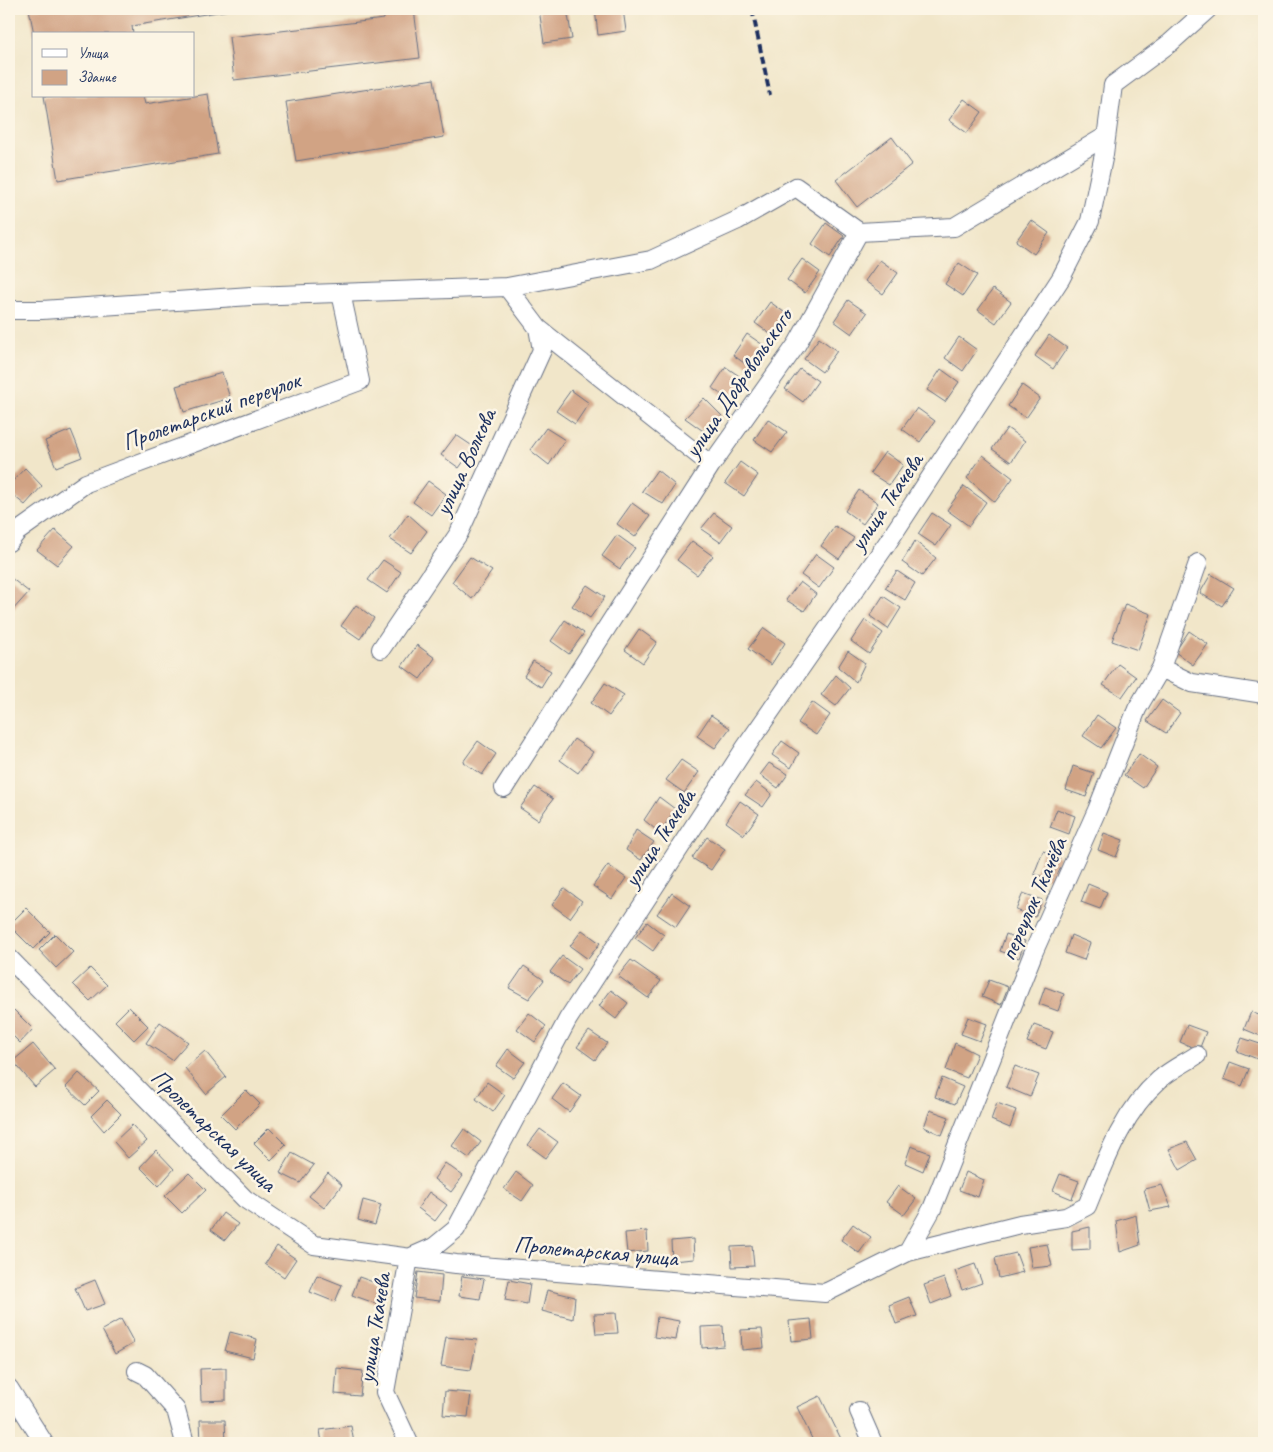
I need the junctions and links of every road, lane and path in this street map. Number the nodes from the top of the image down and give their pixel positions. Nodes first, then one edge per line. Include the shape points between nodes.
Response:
1 (1208, 9) edge
2 (1106, 136) junction
3 (859, 232) junction
4 (507, 287) junction
5 (341, 293) junction
6 (9, 310) edge
7 (538, 328) junction
8 (710, 465) junction
9 (9, 542) edge
10 (1198, 563) dead end
11 (380, 649) dead end
12 (1161, 668) junction
13 (1264, 694) edge
14 (504, 788) dead end
15 (9, 958) edge
16 (1197, 1054) dead end
17 (908, 1252) junction
18 (409, 1258) junction
19 (138, 1370) dead end
20 (9, 1388) edge
21 (859, 1411) dead end
22 (44, 1443) edge
23 (185, 1443) edge
24 (409, 1443) edge
25 (873, 1443) edge

1 - 2 street, улица Ткачева via 1170,43 1113,85
2 - 3 street via 954,227
2 - 18 street, улица Ткачева via 1090,221 1060,278 888,542 745,748 568,1020 456,1229 434,1247
3 - 4 street via 796,187 738,220 652,260
3 - 8 street, улица Добровольского via 797,344
4 - 5 street
4 - 7 street
5 - 6 street
5 - 9 street, Пролетарский переулок via 360,381 86,483 17,532
7 - 8 street
7 - 11 street, улица Волкова via 542,350 458,534
8 - 14 street, улица Добровольского
10 - 12 street, переулок Ткачёва
12 - 13 street via 1192,683
12 - 17 street, переулок Ткачёва via 1137,709 1097,810 1034,951 932,1209
15 - 18 street, Пролетарская улица via 245,1200 314,1244
16 - 17 street, Пролетарская улица via 1159,1080 1133,1108 1108,1154 1087,1206 1066,1217 1020,1224
17 - 18 street, Пролетарская улица via 825,1293
18 - 24 street, улица Ткачева via 385,1392
19 - 23 street via 176,1410
20 - 22 street
21 - 25 street

